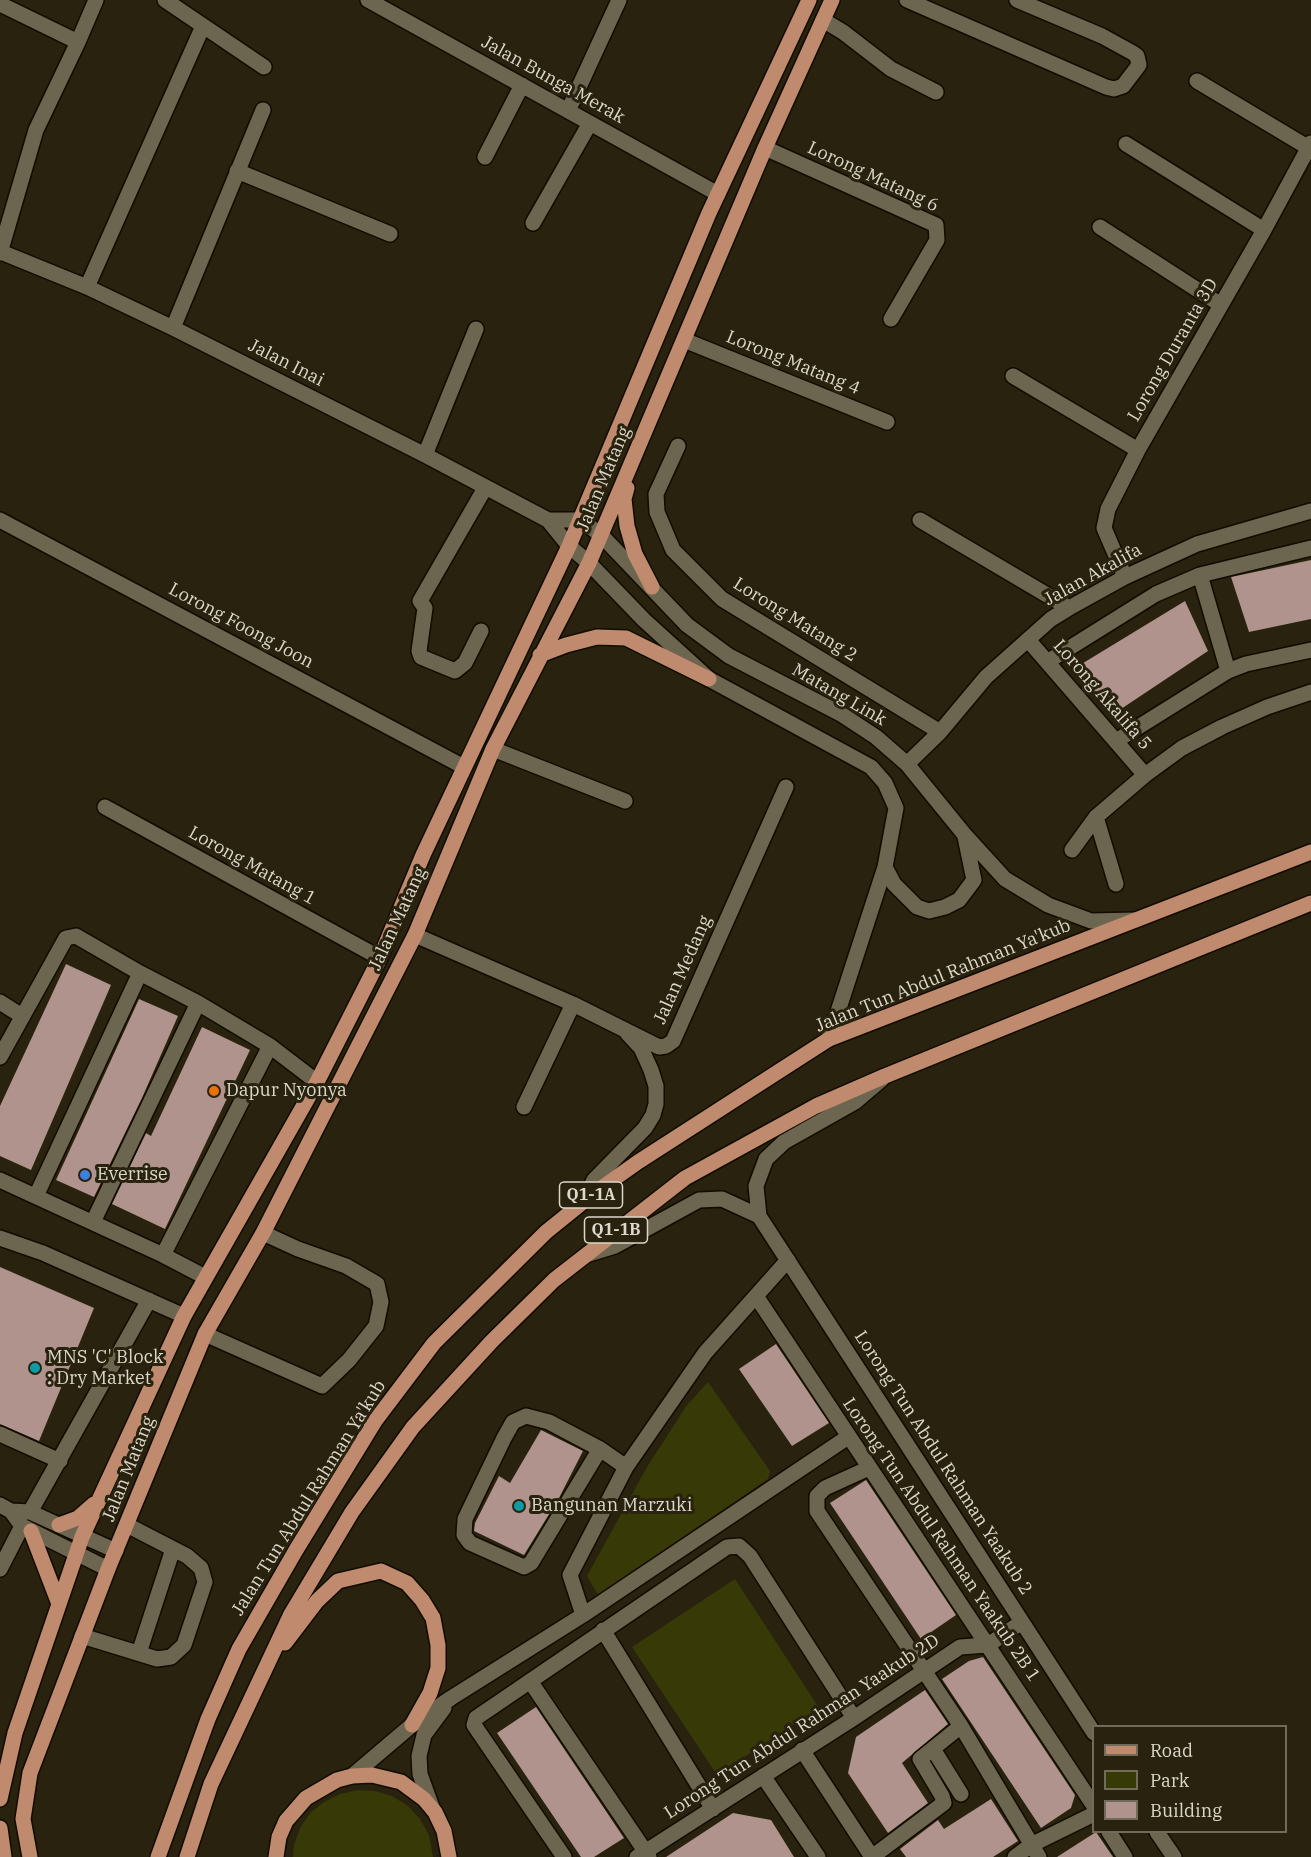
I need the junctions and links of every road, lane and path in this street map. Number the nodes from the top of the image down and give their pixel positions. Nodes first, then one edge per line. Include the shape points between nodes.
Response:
1 (96, 0) edge
2 (165, 0) edge
3 (368, 0) edge
4 (620, 0) edge
5 (809, 0) edge
6 (832, 0) edge
7 (906, 0) edge
8 (1017, 0) edge
9 (0, 4) edge
10 (823, 20) junction
11 (203, 26) junction
12 (78, 42) junction
13 (264, 67) dead end
14 (1197, 81) dead end
15 (522, 85) junction
16 (936, 92) dead end
17 (263, 110) dead end
18 (568, 111) junction
19 (590, 123) junction
20 (1126, 144) dead end
21 (1310, 146) edge
22 (765, 148) junction
23 (485, 157) dead end
24 (237, 171) junction
25 (718, 195) junction
26 (7, 204) edge
27 (533, 223) dead end
28 (1100, 227) dead end
29 (1264, 230) junction
30 (390, 234) dead end
31 (0, 252) edge
32 (87, 287) junction
33 (1221, 305) junction
34 (891, 319) dead end
35 (173, 328) junction
36 (476, 329) dead end
37 (684, 340) junction
38 (1013, 376) dead end
39 (887, 422) dead end
40 (678, 446) dead end
41 (1138, 450) junction
42 (425, 455) junction
43 (631, 468) junction
44 (485, 488) junction
45 (1311, 511) edge
46 (0, 520) edge
47 (548, 520) junction
48 (581, 520) junction
49 (920, 520) dead end
50 (601, 535) junction
51 (570, 546) junction
52 (1311, 548) edge
53 (589, 563) junction
54 (1200, 575) junction
55 (1125, 577) junction
56 (652, 587) junction
57 (1069, 608) junction
58 (481, 631) dead end
59 (1029, 641) junction
60 (1311, 650) edge
61 (540, 655) junction
62 (1047, 662) junction
63 (1228, 670) junction
64 (709, 679) junction
65 (1311, 692) edge
66 (940, 732) junction
67 (1116, 741) junction
68 (493, 749) junction
69 (908, 764) junction
70 (464, 767) junction
71 (1145, 775) junction
72 (786, 787) dead end
73 (625, 801) dead end
74 (105, 807) dead end
75 (1096, 817) junction
76 (964, 834) junction
77 (1072, 850) dead end
78 (1311, 852) edge
79 (885, 867) junction
80 (1116, 884) dead end
81 (1311, 903) edge
82 (1139, 920) junction
83 (415, 935) junction
84 (380, 958) junction
85 (140, 973) junction
86 (198, 1003) junction
87 (573, 1004) junction
88 (2, 1007) edge
89 (22, 1016) junction
90 (619, 1026) junction
91 (829, 1039) junction
92 (270, 1046) junction
93 (0, 1057) edge
94 (885, 1076) junction
95 (317, 1082) junction
96 (524, 1107) dead end
97 (0, 1180) edge
98 (593, 1194) junction
99 (36, 1196) junction
100 (759, 1216) junction
101 (93, 1222) junction
102 (263, 1233) junction
103 (0, 1238) edge
104 (164, 1254) junction
105 (584, 1255) junction
106 (788, 1260) junction
107 (205, 1277) junction
108 (756, 1296) junction
109 (149, 1300) junction
110 (184, 1316) junction
111 (205, 1334) junction
112 (0, 1434) edge
113 (848, 1437) junction
114 (600, 1449) junction
115 (60, 1461) junction
116 (626, 1467) junction
117 (869, 1468) junction
118 (100, 1498) junction
119 (6, 1508) edge
120 (28, 1523) junction
121 (127, 1525) junction
122 (59, 1526) junction
123 (82, 1537) junction
124 (173, 1549) junction
125 (116, 1551) junction
126 (76, 1554) junction
127 (3, 1563) edge
128 (108, 1569) junction
129 (59, 1604) junction
130 (583, 1615) junction
131 (1022, 1622) junction
132 (603, 1630) junction
133 (82, 1636) junction
134 (988, 1645) junction
135 (139, 1653) junction
136 (265, 1669) junction
137 (923, 1672) junction
138 (530, 1681) junction
139 (451, 1698) junction
140 (854, 1718) junction
141 (412, 1725) junction
142 (961, 1726) junction
143 (1092, 1729) edge
144 (933, 1749) junction
145 (802, 1750) junction
146 (352, 1776) junction
147 (764, 1776) junction
148 (961, 1794) dead end
149 (0, 1799) edge
150 (1092, 1803) edge
151 (713, 1809) junction
152 (435, 1812) junction
153 (1092, 1815) edge
154 (0, 1828) edge
155 (1110, 1833) edge
156 (1158, 1833) edge
157 (1035, 1851) edge
158 (450, 1854) edge
159 (644, 1855) edge
160 (4, 1857) edge
161 (30, 1857) edge
162 (158, 1857) edge
163 (187, 1857) edge
164 (276, 1857) edge
165 (564, 1857) edge
166 (818, 1857) edge
167 (872, 1857) edge
168 (1015, 1857) edge
169 (1125, 1857) edge
170 (1174, 1857) edge

1 - 12 street
2 - 11 street
3 - 15 street, Jalan Bunga Merak
4 - 18 street
5 - 25 main road, Jalan Matang
6 - 10 main road, Jalan Matang
7 - 8 street via 1106,87 1123,86 1138,65 1137,56 1102,36
9 - 12 street
10 - 16 street via 891,69
10 - 22 main road, Jalan Matang
11 - 13 street
11 - 32 street
12 - 26 street via 36,130
14 - 21 street
15 - 18 street, Jalan Bunga Merak
15 - 23 street
17 - 24 street
18 - 19 street, Jalan Bunga Merak
19 - 25 street, Jalan Bunga Merak
19 - 27 street
20 - 29 street
21 - 29 street, Lorong Duranta 3D
22 - 34 street, Lorong Matang 6 via 936,225 937,240
22 - 37 main road, Jalan Matang
24 - 30 street
24 - 35 street
25 - 48 main road, Jalan Matang
26 - 31 street
28 - 33 street
29 - 33 street, Lorong Duranta 3D
31 - 32 street, Jalan Inai
32 - 35 street, Jalan Inai
33 - 41 street, Lorong Duranta 3D
35 - 42 street, Jalan Inai
36 - 42 street
37 - 39 street, Lorong Matang 4
37 - 43 main road, Jalan Matang
38 - 41 street
40 - 66 street, Lorong Matang 2 via 656,495 657,512 674,550 722,599
41 - 55 street, Lorong Duranta 3D via 1108,509 1104,528
42 - 44 street, Jalan Inai
43 - 50 main road, Jalan Matang
43 - 56 main road via 624,499 627,526 635,554
44 - 47 street, Jalan Inai
44 - 58 street via 420,601 425,608 421,657 455,671 465,663
45 - 55 street, Jalan Akalifa via 1197,544
46 - 70 street, Lorong Foong Joon
47 - 48 street
47 - 51 street
48 - 50 street, Matang Link
48 - 51 main road, Jalan Matang
49 - 57 street
50 - 53 main road, Jalan Matang
50 - 56 street, Matang Link
51 - 53 street
51 - 70 main road, Jalan Matang
52 - 54 street
53 - 61 main road, Jalan Matang
53 - 64 street
54 - 62 street via 1156,594
54 - 63 street
55 - 57 street, Jalan Akalifa
56 - 69 street, Matang Link via 687,625 729,656 841,714
57 - 59 street, Jalan Akalifa
59 - 62 street, Lorong Akalifa 5
59 - 66 street, Jalan Akalifa via 986,677
60 - 63 street
61 - 64 main road via 597,637 626,638
61 - 68 main road, Jalan Matang
62 - 67 street, Lorong Akalifa 5
63 - 67 street
64 - 79 street via 871,767 885,783 896,808
65 - 71 street via 1222,727 1182,748
66 - 69 street, Jalan Akalifa
67 - 71 street, Lorong Akalifa 5
68 - 73 street
68 - 83 main road, Jalan Matang
69 - 76 street, Matang Link
70 - 84 main road, Jalan Matang
71 - 75 street
72 - 90 street, Jalan Medang via 673,1041 659,1047
74 - 84 street, Lorong Matang 1
75 - 77 street
75 - 80 street
76 - 79 street via 974,880 959,900 945,907 929,911 917,907 894,884
76 - 82 street, Matang Link via 1005,879 1048,906 1091,921
78 - 82 main road, Jalan Tun Abdul Rahman Ya'kub / Q1-1A
79 - 91 street
81 - 94 main road, Q1-1B
82 - 91 main road, Jalan Tun Abdul Rahman Ya'kub / Q1-1A
83 - 87 street, Jalan Medang
83 - 102 main road, Jalan Matang
84 - 95 main road, Jalan Matang
85 - 86 street
85 - 89 street via 76,936 66,938
85 - 99 street
86 - 92 street
86 - 101 street
87 - 90 street, Jalan Medang
87 - 96 street
88 - 89 street
89 - 93 street
90 - 98 street via 641,1048 657,1086 656,1104 645,1128 594,1180
91 - 98 main road, Jalan Tun Abdul Rahman Ya'kub / Q1-1A
92 - 95 street
92 - 104 street
94 - 100 street via 855,1102 784,1142 766,1159 756,1186
94 - 105 main road, Q1-1B via 816,1106 685,1178
95 - 107 main road, Jalan Matang
97 - 99 street
98 - 162 main road, Jalan Tun Abdul Rahman Ya'kub / Q1-1A via 546,1232 434,1343 375,1421 239,1649 208,1719
99 - 101 street
100 - 105 street via 722,1199 699,1200 615,1246
100 - 106 street, Lorong Tun Abdul Rahman Yaakub 2
101 - 104 street
102 - 111 main road, Jalan Matang
102 - 111 street via 346,1266 377,1284 381,1302 376,1326 322,1386
103 - 109 street
104 - 107 street
105 - 136 main road, Q1-1B via 492,1341 413,1427 352,1512 291,1614
106 - 108 street
106 - 131 street, Lorong Tun Abdul Rahman Yaakub 2
107 - 110 main road, Jalan Matang
108 - 113 street, Lorong Tun Abdul Rahman Yaakub 2B 1
108 - 116 street via 705,1353
109 - 110 street
109 - 115 street
110 - 118 main road, Jalan Matang
111 - 121 main road, Jalan Matang
112 - 115 street
113 - 117 street, Lorong Tun Abdul Rahman Yaakub 2B 1
113 - 130 street
114 - 114 street via 549,1422 526,1416 513,1422 465,1519 464,1535 470,1542 524,1567 531,1563
114 - 116 street
115 - 120 street
116 - 130 street via 570,1575
117 - 134 street, Lorong Tun Abdul Rahman Yaakub 2B 1
117 - 137 street via 825,1488 817,1496 817,1512
118 - 122 main road via 78,1518
118 - 123 main road, Jalan Matang
119 - 120 street
120 - 122 street
120 - 126 street
120 - 127 street
120 - 129 main road
121 - 124 street
121 - 125 main road, Jalan Matang
122 - 123 street
123 - 125 street
123 - 126 main road, Jalan Matang
124 - 135 street
124 - 135 street via 201,1568 205,1582 184,1645 171,1657 157,1659
125 - 128 main road, Jalan Matang
126 - 128 street
126 - 129 main road, Jalan Matang
128 - 133 main road, Jalan Matang
129 - 149 main road, Jalan Matang via 15,1733
130 - 139 street
131 - 134 street, Lorong Tun Abdul Rahman Yaakub 2D
131 - 143 street, Lorong Tun Abdul Rahman Yaakub 2
132 - 138 street
132 - 140 street via 727,1547 738,1546 750,1556
132 - 151 street
133 - 135 street
133 - 161 main road, Jalan Matang via 30,1773 23,1819
134 - 137 street, Lorong Tun Abdul Rahman Yaakub 2D via 960,1647
134 - 150 street, Lorong Tun Abdul Rahman Yaakub 2B 1
136 - 141 main road via 317,1601 338,1581 381,1571 407,1583 433,1618 438,1668 430,1693
136 - 163 main road, Q1-1B via 211,1784
137 - 140 street, Lorong Tun Abdul Rahman Yaakub 2D
137 - 142 street
138 - 159 street
138 - 165 street via 476,1718 474,1725
139 - 141 street
139 - 152 street via 424,1735 419,1756 420,1774
140 - 145 street, Lorong Tun Abdul Rahman Yaakub 2D
141 - 146 street
142 - 144 street
142 - 157 street
144 - 148 street
144 - 167 street via 920,1763 944,1803
145 - 147 street, Lorong Tun Abdul Rahman Yaakub 2D
145 - 167 street
146 - 152 main road via 372,1775 401,1782
146 - 164 main road via 321,1787 295,1808 279,1838
147 - 151 street, Lorong Tun Abdul Rahman Yaakub 2D
147 - 166 street
151 - 159 street, Lorong Tun Abdul Rahman Yaakub 2D
152 - 158 main road
153 - 157 street
154 - 160 main road
155 - 169 street
156 - 170 street
157 - 168 street

